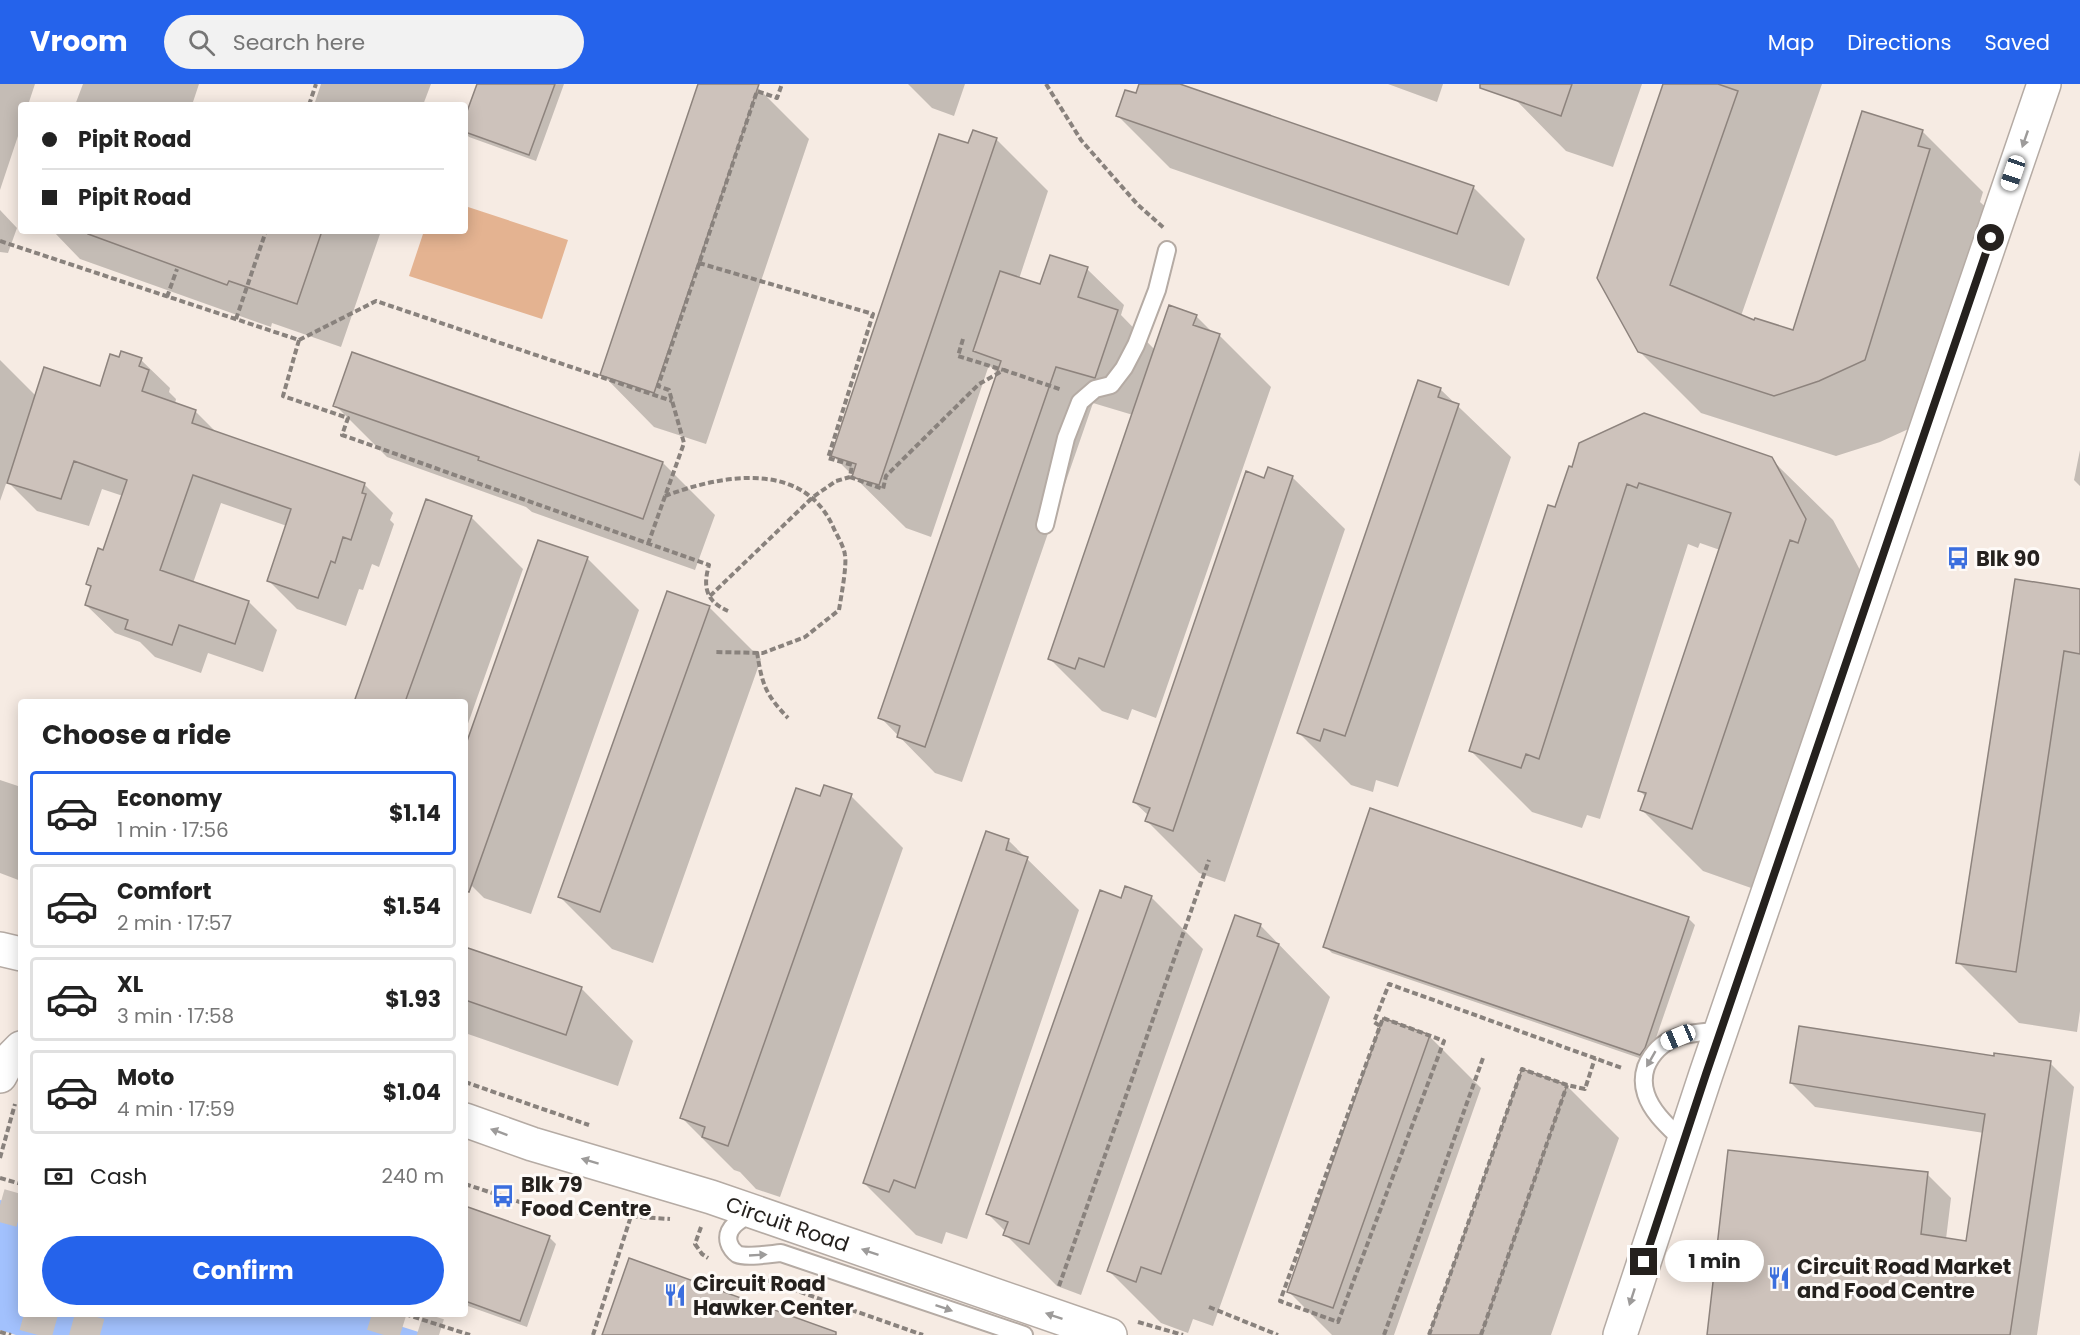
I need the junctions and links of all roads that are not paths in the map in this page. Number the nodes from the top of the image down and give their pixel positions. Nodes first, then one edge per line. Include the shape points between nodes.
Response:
1 (2044, 84) edge
2 (1167, 250) road end
3 (1045, 525) dead end
4 (0, 949) edge
5 (18, 953) edge
6 (1721, 1031) junction
7 (18, 1051) edge
8 (9, 1086) edge
9 (468, 1120) edge
10 (1683, 1141) junction
11 (754, 1212) junction
12 (1024, 1335) edge
13 (1110, 1335) edge
14 (1620, 1335) edge

1 -> 6 street
2 - 3 lane via 1157,290 1124,368 1112,385 1095,389 1080,402 1066,438
4 - 5 street
6 - 10 street
6 -> 10 lane via 1678,1037 1660,1044 1643,1075 1646,1095 1659,1117
7 - 8 street via 8,1061
11 -> 9 street, Circuit Road via 532,1144
10 -> 14 street
11 -> 12 lane via 732,1227 727,1236 736,1253 781,1253
13 -> 11 street, Circuit Road

